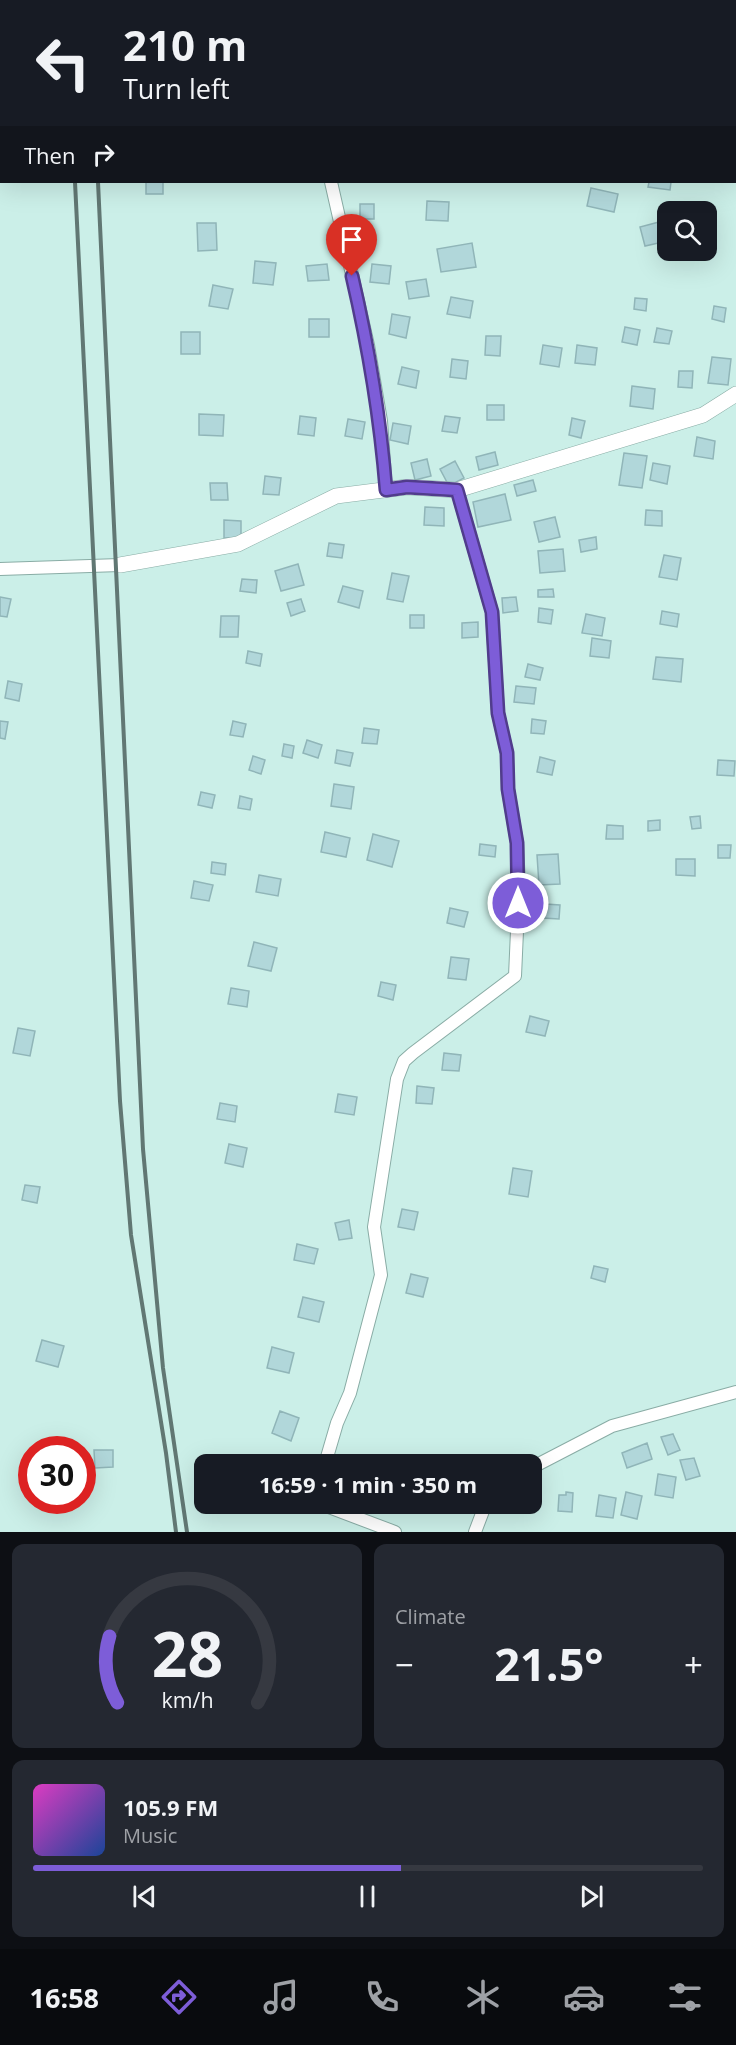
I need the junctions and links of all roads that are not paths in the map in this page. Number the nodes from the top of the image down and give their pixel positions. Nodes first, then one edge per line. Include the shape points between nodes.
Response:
1 (331, 183) edge
2 (736, 394) edge
3 (386, 490) junction
4 (457, 490) junction
5 (120, 564) joint
6 (0, 569) edge
7 (736, 1392) edge
8 (328, 1454) edge
9 (542, 1462) edge
10 (350, 1514) edge
11 (482, 1514) edge
12 (394, 1532) edge
13 (476, 1532) edge

1 - 3 street via 368,345 381,421
2 - 4 street via 703,415
3 - 4 street
3 - 5 street via 336,496 238,544
4 - 8 street via 492,612 498,713 507,753 517,843 515,976 404,1061 397,1079 374,1227 381,1275 350,1393
5 - 6 street
7 - 9 street via 612,1426
10 - 12 street
11 - 13 street

